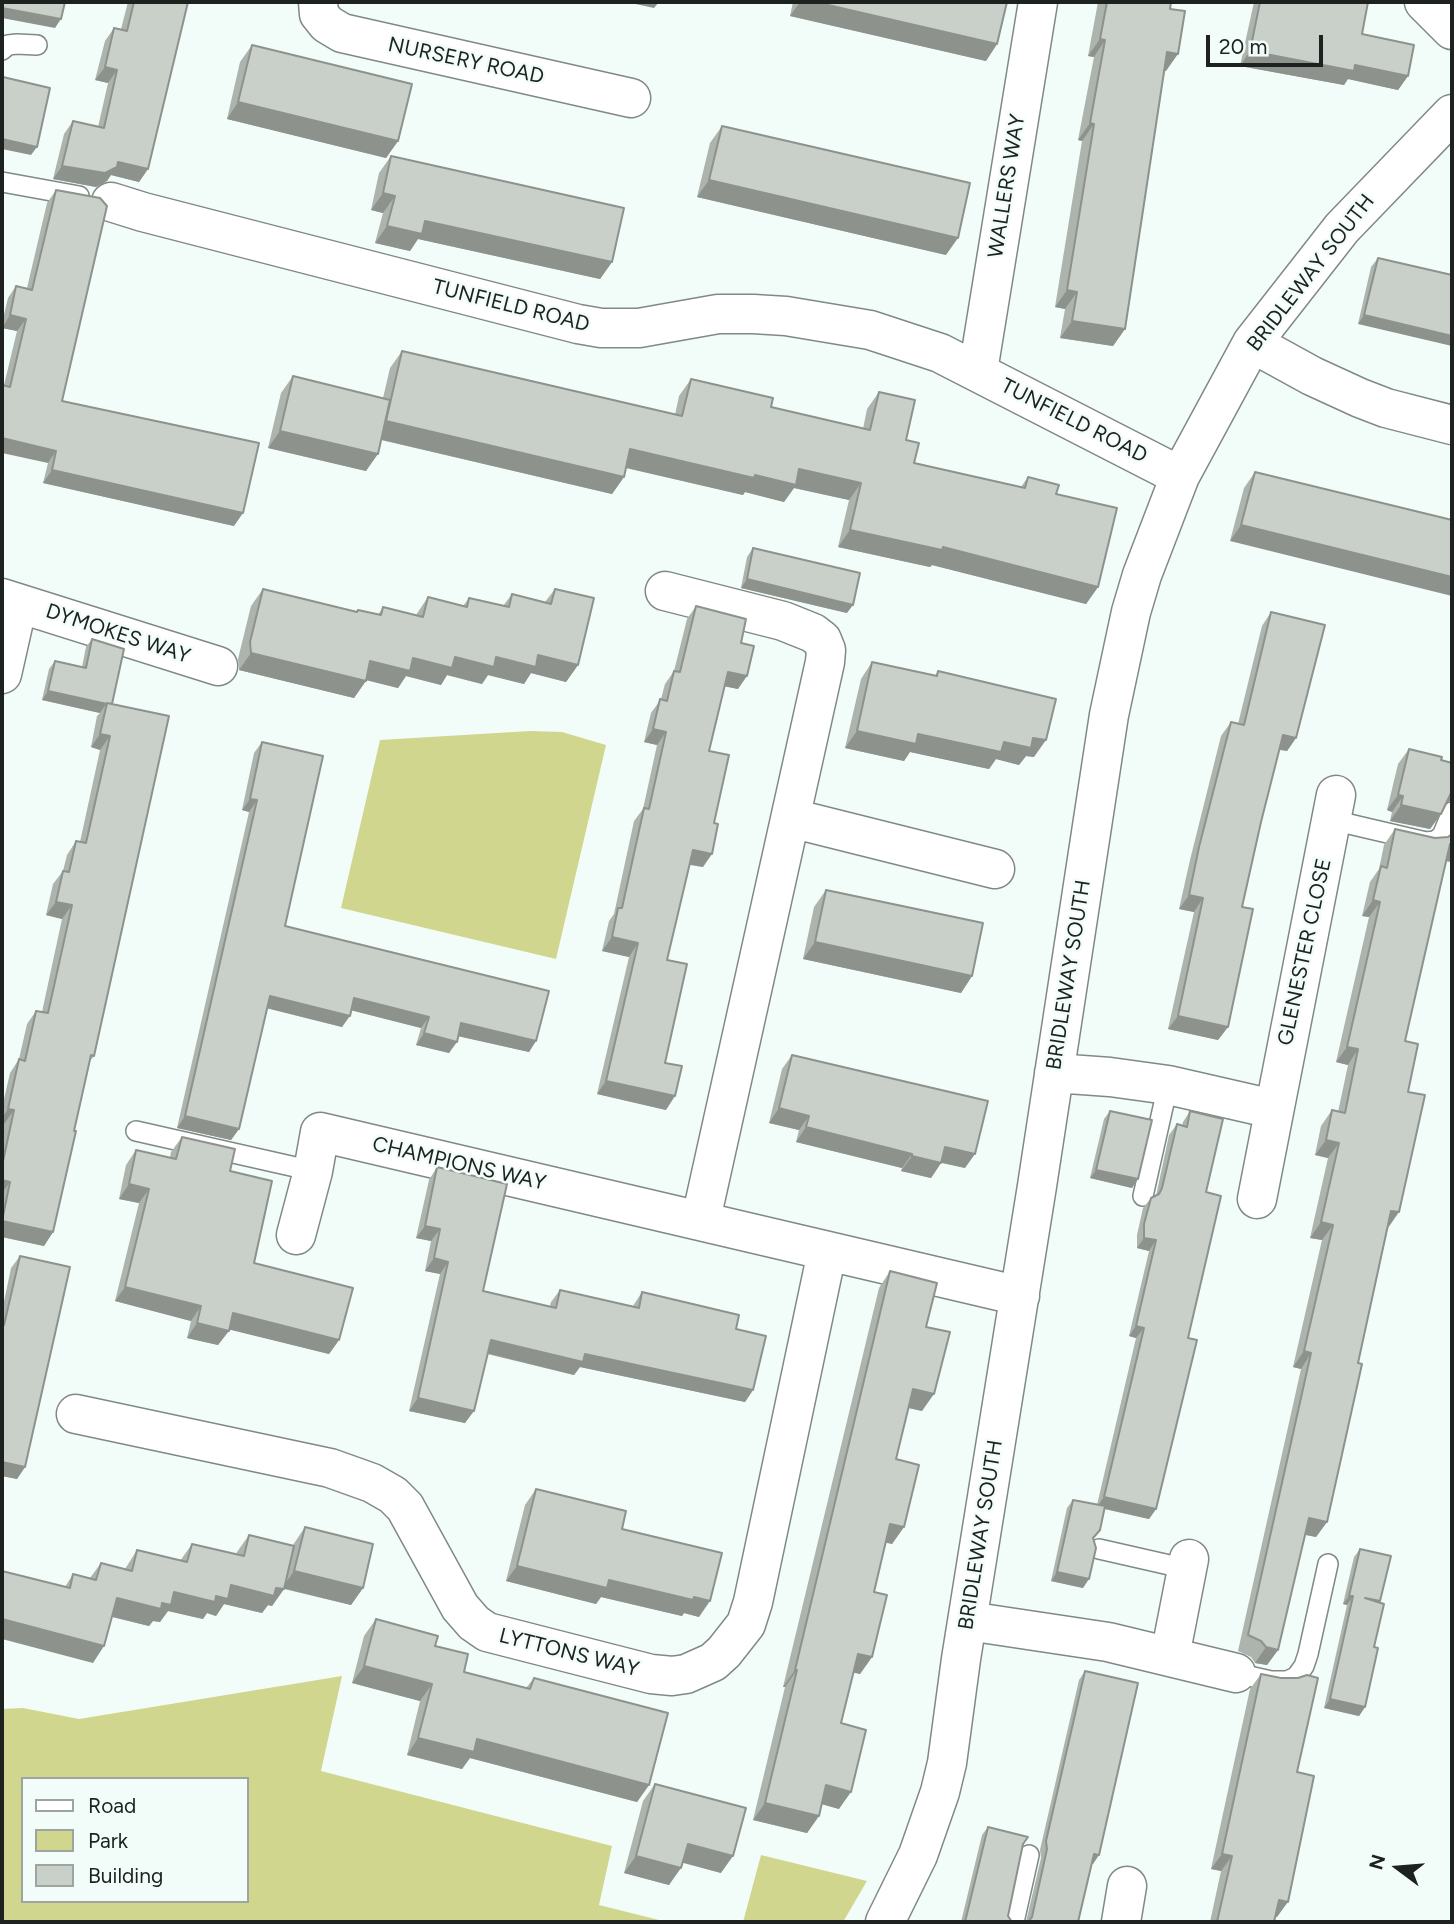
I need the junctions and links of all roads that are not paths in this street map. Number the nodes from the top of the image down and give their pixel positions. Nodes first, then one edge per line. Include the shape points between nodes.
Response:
1 (318, 2) edge
2 (1038, 2) edge
3 (1424, 2) edge
4 (1452, 30) edge
5 (37, 45) dead end
6 (2, 50) edge
7 (631, 98) dead end
8 (1452, 114) edge
9 (2, 182) edge
10 (111, 202) joint
11 (1252, 343) junction
12 (978, 371) junction
13 (1452, 425) edge
14 (1180, 476) junction
15 (666, 591) dead end
16 (10, 600) edge
17 (218, 666) dead end
18 (2, 674) edge
19 (1334, 808) joint
20 (1452, 812) edge
21 (791, 818) junction
22 (995, 869) dead end
23 (1054, 1073) junction
24 (1168, 1085) junction
25 (1273, 1109) junction
26 (136, 1131) dead end
27 (313, 1171) junction
28 (1143, 1196) dead end
29 (1256, 1199) dead end
30 (701, 1219) junction
31 (296, 1235) dead end
32 (827, 1252) junction
33 (1020, 1296) junction
34 (76, 1414) dead end
35 (1099, 1549) edge
36 (1188, 1564) joint
37 (1328, 1564) dead end
38 (968, 1621) junction
39 (1170, 1656) junction
40 (1236, 1672) joint
41 (1029, 1855) dead end
42 (885, 1922) edge
43 (1014, 1922) edge

1 - 7 street, NURSERY ROAD via 319,14 342,33
2 - 12 street, WALLERS WAY
3 - 4 street
5 - 6 lane via 8,45
8 - 11 street, BRIDLEWAY SOUTH via 1342,228
9 - 10 lane
10 - 12 street, TUNFIELD ROAD via 578,324 624,329 719,314 786,316 870,330 924,346
11 - 13 street via 1360,398
11 - 14 street, BRIDLEWAY SOUTH
12 - 14 street, TUNFIELD ROAD
14 - 23 street, BRIDLEWAY SOUTH via 1142,575 1119,667
15 - 21 street via 783,621 822,640 825,662
16 - 17 street, DYMOKES WAY
16 - 18 street, DYMOKES WAY
19 - 20 lane via 1426,842 1442,836
19 - 25 street, GLENESTER CLOSE
21 - 22 street
21 - 30 street
23 - 24 street
23 - 33 street, BRIDLEWAY SOUTH
24 - 25 street
24 - 28 lane
25 - 29 street, GLENESTER CLOSE
26 - 27 lane
27 - 30 street, CHAMPIONS WAY via 320,1132
27 - 31 street, CHAMPIONS WAY
30 - 32 street, CHAMPIONS WAY
32 - 33 street, CHAMPIONS WAY
32 - 34 street, LYTTONS WAY via 746,1624 713,1662 686,1674 651,1675 487,1632 460,1607 405,1507 372,1483 330,1468
33 - 38 street, BRIDLEWAY SOUTH
35 - 36 lane
36 - 39 street
37 - 40 lane via 1308,1654 1296,1677 1271,1681
38 - 39 street
38 - 42 street, BRIDLEWAY SOUTH via 940,1791 918,1855
39 - 40 street
41 - 43 lane

